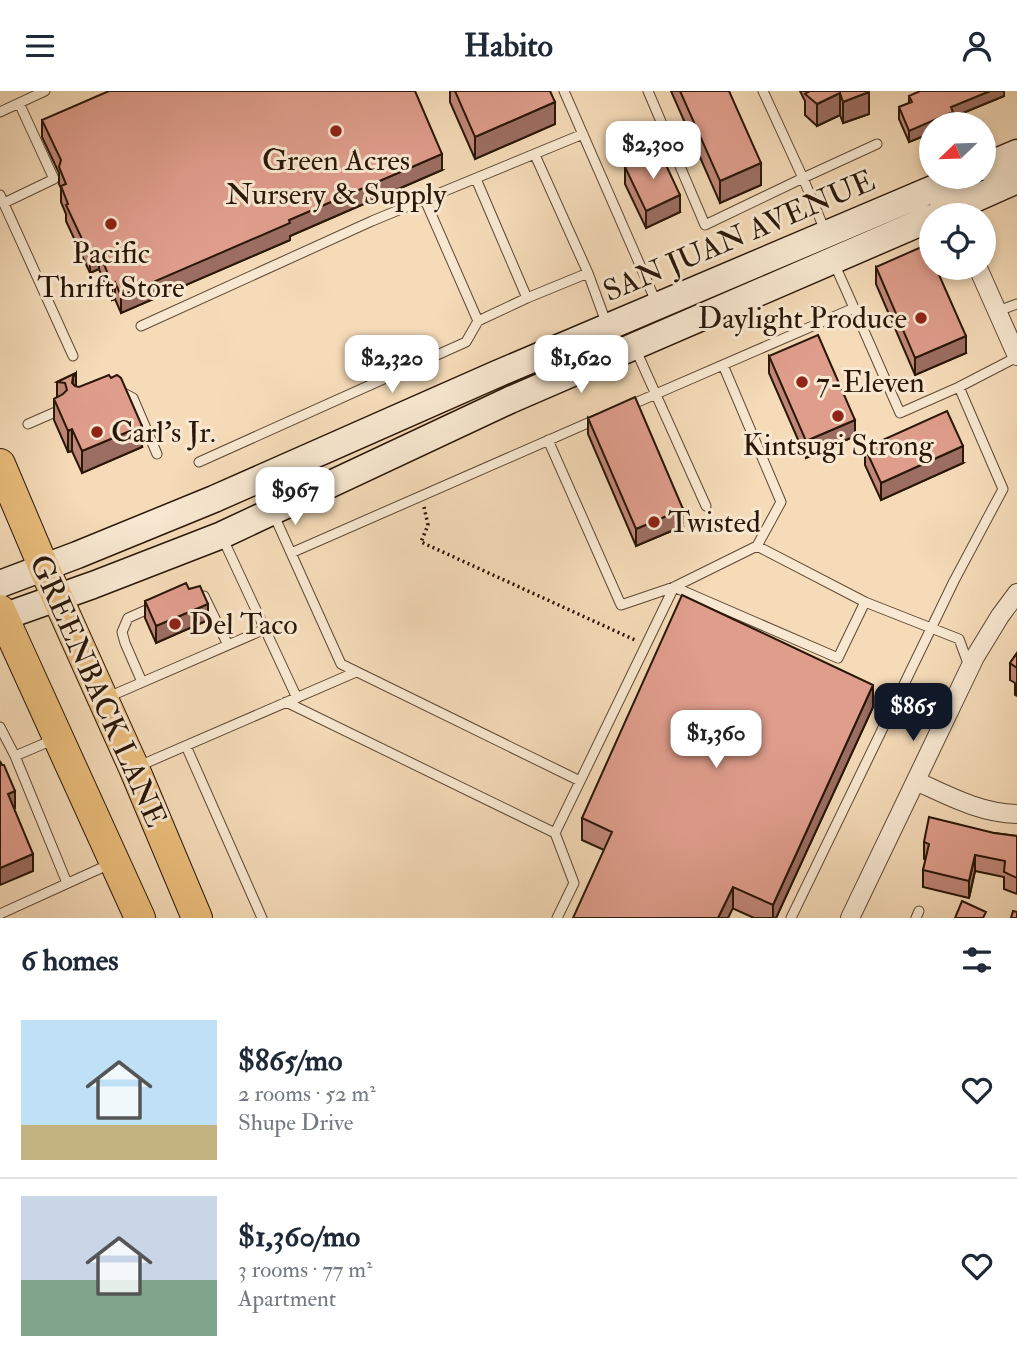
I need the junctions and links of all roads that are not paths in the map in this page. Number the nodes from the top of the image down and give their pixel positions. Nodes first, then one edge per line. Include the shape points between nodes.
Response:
1 (46, 91) edge
2 (564, 91) edge
3 (648, 91) edge
4 (763, 91) edge
5 (19, 103) junction
6 (0, 112) edge
7 (583, 134) junction
8 (877, 144) dead end
9 (1017, 153) edge
10 (536, 155) junction
11 (996, 162) edge
12 (803, 178) junction
13 (476, 179) junction
14 (1017, 180) edge
15 (2, 199) edge
16 (425, 199) junction
17 (946, 203) edge
18 (919, 210) edge
19 (919, 217) edge
20 (826, 235) junction
21 (833, 261) junction
22 (588, 273) junction
23 (984, 280) edge
24 (527, 298) junction
25 (1017, 304) edge
26 (658, 306) junction
27 (854, 308) junction
28 (998, 311) junction
29 (704, 316) junction
30 (478, 321) junction
31 (141, 326) dead end
32 (608, 328) junction
33 (635, 347) junction
34 (73, 356) dead end
35 (1017, 356) edge
36 (723, 365) junction
37 (113, 387) edge
38 (959, 387) junction
39 (656, 394) junction
40 (510, 400) junction
41 (620, 409) edge
42 (60, 410) edge
43 (608, 415) edge
44 (28, 424) dead end
45 (548, 440) junction
46 (157, 454) dead end
47 (199, 463) dead end
48 (0, 464) edge
49 (706, 506) dead end
50 (272, 511) junction
51 (222, 535) junction
52 (757, 546) junction
53 (291, 553) junction
54 (44, 568) junction
55 (0, 584) edge
56 (674, 587) junction
57 (197, 593) edge
58 (1017, 593) edge
59 (57, 598) junction
60 (865, 602) junction
61 (162, 603) edge
62 (1, 615) edge
63 (931, 628) junction
64 (265, 629) junction
65 (228, 645) junction
66 (969, 667) junction
67 (356, 671) junction
68 (142, 682) junction
69 (297, 698) junction
70 (104, 699) junction
71 (286, 702) junction
72 (0, 727) edge
73 (57, 738) junction
74 (186, 746) junction
75 (15, 757) junction
76 (134, 768) junction
77 (580, 781) junction
78 (916, 781) junction
79 (1017, 814) edge
80 (555, 834) junction
81 (115, 862) junction
82 (67, 883) junction
83 (0, 914) edge
84 (140, 918) edge
85 (197, 918) edge
86 (262, 918) edge
87 (557, 918) edge
88 (791, 918) edge
89 (850, 918) edge

1 - 5 lane
2 - 7 lane
3 - 12 lane via 705,225
4 - 12 lane
5 - 6 lane
5 - 15 lane via 54,179
7 - 10 lane
7 - 26 lane
8 - 12 lane
9 - 11 main road
10 - 13 lane
10 - 22 lane
12 - 20 lane
13 - 16 lane
13 - 24 lane
14 - 17 main road, SAN JUAN AVENUE
15 - 34 lane
16 - 30 lane
16 - 31 lane
18 - 20 main road, SAN JUAN AVENUE
19 - 21 main road, SAN JUAN AVENUE
20 - 26 main road, SAN JUAN AVENUE
21 - 27 lane
21 - 29 main road, SAN JUAN AVENUE
22 - 24 lane
22 - 32 lane
23 - 28 street
24 - 30 lane
25 - 28 lane
26 - 32 main road, SAN JUAN AVENUE
27 - 36 lane
27 - 38 lane via 900,413
28 - 35 street
29 - 32 main road via 673,313 622,335
29 - 33 main road, SAN JUAN AVENUE
30 - 47 lane via 466,342
32 - 40 main road via 582,353 518,382
32 - 54 main road, SAN JUAN AVENUE
33 - 39 lane
33 - 40 main road, SAN JUAN AVENUE
35 - 38 lane
36 - 39 lane
36 - 52 lane via 780,502
37 - 46 lane via 133,398
38 - 63 lane via 1003,489
39 - 41 lane
39 - 49 lane
40 - 50 main road, SAN JUAN AVENUE
42 - 44 lane
43 - 45 lane
45 - 53 lane
45 - 56 lane via 621,605
48 - 54 main road, GREENBACK LANE
50 - 51 main road, SAN JUAN AVENUE
50 - 53 lane
51 - 59 main road, SAN JUAN AVENUE
51 - 64 lane
52 - 56 lane
52 - 60 lane
53 - 67 lane via 341,664
54 - 55 main road, SAN JUAN AVENUE
54 - 59 main road, GREENBACK LANE
56 - 60 lane via 838,658
56 - 77 lane
57 - 65 lane via 205,597
58 - 66 street
59 - 62 main road, SAN JUAN AVENUE
59 - 70 main road, GREENBACK LANE
60 - 63 lane
61 - 68 lane via 128,618 122,632
62 - 73 main road, GREENBACK LANE
63 - 66 lane via 959,639
63 - 88 lane
64 - 65 lane
64 - 69 lane
65 - 68 lane
66 - 78 street
67 - 69 lane
67 - 77 lane
68 - 70 lane
69 - 71 lane
70 - 76 main road, GREENBACK LANE
71 - 74 lane
71 - 80 lane
72 - 75 lane
73 - 75 lane
73 - 81 main road, GREENBACK LANE
74 - 76 lane
74 - 86 lane
75 - 82 lane
76 - 85 main road, GREENBACK LANE
77 - 80 lane
78 - 79 street via 970,806
78 - 89 street
80 - 87 lane via 574,883
81 - 82 lane
81 - 84 main road, GREENBACK LANE
82 - 83 lane

